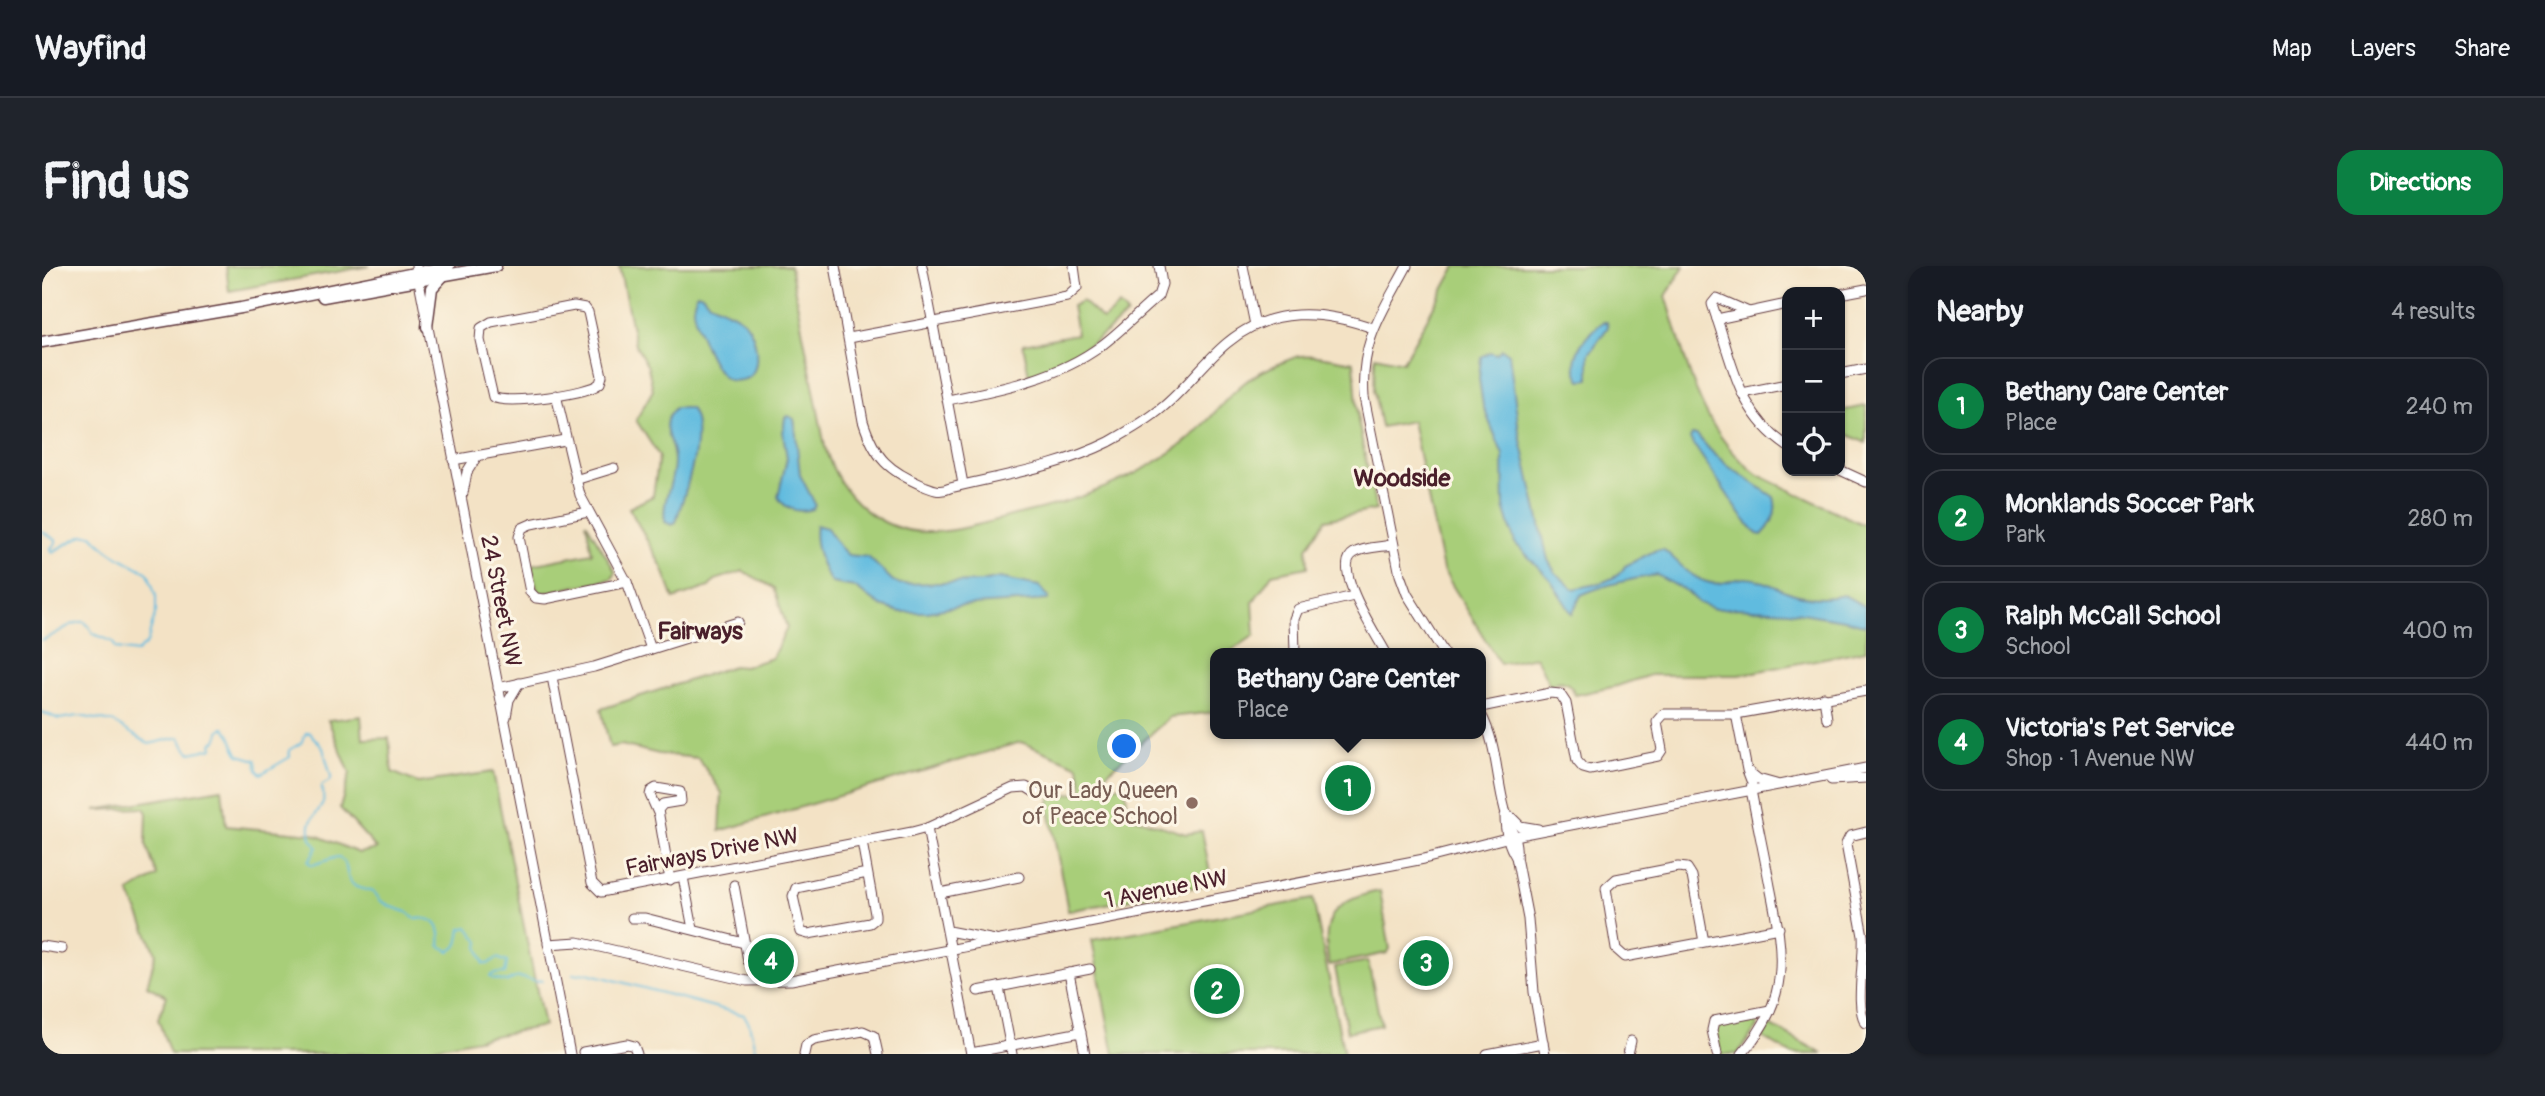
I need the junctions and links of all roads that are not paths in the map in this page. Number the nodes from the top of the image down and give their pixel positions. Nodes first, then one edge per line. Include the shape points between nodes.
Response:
1 (496, 266) edge
2 (835, 266) edge
3 (922, 266) edge
4 (1074, 266) edge
5 (1159, 266) edge
6 (1243, 266) edge
7 (1407, 266) edge
8 (446, 271) edge
9 (417, 273) edge
10 (1866, 289) edge
11 (1845, 293) edge
12 (1782, 305) edge
13 (1749, 312) junction
14 (1717, 318) junction
15 (933, 322) junction
16 (1255, 325) junction
17 (428, 327) junction
18 (1373, 328) junction
19 (849, 338) junction
20 (42, 342) edge
21 (1866, 369) edge
22 (1845, 373) edge
23 (1782, 385) edge
24 (1742, 393) junction
25 (556, 395) junction
26 (948, 400) junction
27 (565, 440) junction
28 (1782, 442) edge
29 (477, 456) junction
30 (453, 460) junction
31 (614, 468) dead end
32 (1845, 472) edge
33 (575, 480) junction
34 (1866, 482) edge
35 (963, 485) junction
36 (461, 499) junction
37 (588, 512) junction
38 (1392, 545) junction
39 (627, 582) junction
40 (1354, 596) junction
41 (738, 622) dead end
42 (1295, 648) edge
43 (1383, 648) edge
44 (1441, 648) edge
45 (650, 649) junction
46 (552, 677) junction
47 (519, 684) junction
48 (498, 688) junction
49 (1866, 691) edge
50 (1824, 697) junction
51 (1486, 706) edge
52 (1736, 714) junction
53 (1828, 719) dead end
54 (505, 721) junction
55 (1486, 726) edge
56 (1866, 768) edge
57 (1747, 770) junction
58 (1866, 778) edge
59 (1791, 783) junction
60 (1779, 785) junction
61 (1751, 790) junction
62 (1040, 795) dead end
63 (1505, 810) junction
64 (657, 813) dead end
65 (927, 828) junction
66 (1543, 830) junction
67 (1866, 832) edge
68 (1511, 837) junction
69 (862, 842) junction
70 (867, 873) junction
71 (1019, 877) dead end
72 (677, 878) junction
73 (734, 885) dead end
74 (940, 893) junction
75 (1863, 912) edge
76 (632, 918) dead end
77 (690, 928) junction
78 (1779, 928) junction
79 (948, 930) junction
80 (1001, 940) junction
81 (1704, 942) junction
82 (744, 943) junction
83 (548, 944) junction
84 (42, 946) edge
85 (62, 949) dead end
86 (952, 950) junction
87 (748, 961) dead end
88 (1090, 969) dead end
89 (1069, 973) junction
90 (999, 987) junction
91 (978, 991) dead end
92 (1770, 1010) junction
93 (1866, 1023) edge
94 (1080, 1032) junction
95 (1631, 1041) dead end
96 (1543, 1043) junction
97 (1011, 1050) edge
98 (583, 1052) dead end
99 (570, 1054) edge
100 (637, 1054) edge
101 (804, 1054) edge
102 (878, 1054) edge
103 (971, 1054) edge
104 (1085, 1054) edge
105 (1488, 1054) edge
106 (1545, 1054) edge
107 (1628, 1054) edge
108 (1717, 1054) edge
109 (1742, 1054) edge

1 - 8 main road
2 - 19 street
3 - 15 street
4 - 15 street via 1077,288 1067,298
5 - 26 street via 1162,284 1158,296 1081,359 1030,382
6 - 16 street
7 - 18 street
8 - 9 main road
8 - 17 main road via 432,288
9 - 17 street, 24 Street NW
9 - 20 main road via 311,299
10 - 11 street
12 - 13 street
13 - 14 street
13 - 14 street via 1717,298 1712,304
14 - 24 street
15 - 19 street
15 - 26 street
16 - 18 street via 1311,314
16 - 35 street via 1227,343 1161,409 1107,442 1052,464
17 - 30 street, 24 Street NW
18 - 38 street via 1363,367 1364,397
19 - 35 street via 867,437 883,462 927,487
21 - 22 street
23 - 24 street
24 - 28 street via 1756,418
25 - 25 street via 506,401 493,397 481,328 491,322 574,306 585,308 601,380 592,389
25 - 27 street
26 - 35 street
27 - 29 street
27 - 33 street
29 - 30 street
29 - 36 street via 467,472
30 - 36 street, 24 Street NW
31 - 33 street
32 - 34 street
33 - 37 street
36 - 48 street, 24 Street NW
37 - 39 street
37 - 39 street via 522,528 519,537 530,592 545,599
38 - 40 street via 1352,554 1348,566
38 - 44 street via 1407,594
39 - 45 street
40 - 42 street via 1298,609
40 - 43 street
41 - 45 street
45 - 46 street
46 - 47 street
46 - 72 street, Fairways Drive NW via 594,888 604,892
47 - 48 street
47 - 54 street via 509,700
48 - 54 street, 24 Street NW
49 - 50 street
50 - 52 street
50 - 53 street
51 - 52 street via 1560,694 1566,703 1577,761 1590,770 1658,756 1662,750 1657,722 1664,713
52 - 57 street
54 - 83 street, 24 Street NW
55 - 63 street
56 - 59 street, 1 Avenue NW
57 - 60 street
57 - 61 street
58 - 59 street, 1 Avenue NW
59 - 60 street, 1 Avenue NW
60 - 61 street, 1 Avenue NW
61 - 66 street, 1 Avenue NW
61 - 78 street
62 - 65 street, Fairways Drive NW via 1026,787 1013,788
63 - 66 street via 1520,826
63 - 68 street
64 - 72 street
65 - 69 street, Fairways Drive NW
65 - 74 street
66 - 68 street, 1 Avenue NW
67 - 75 street via 1850,836 1846,844
68 - 80 street, 1 Avenue NW via 1424,859
68 - 96 street via 1531,937
69 - 70 street
69 - 72 street, Fairways Drive NW
70 - 70 street via 873,921 801,932 793,896 796,888
71 - 74 street
72 - 77 street
73 - 82 street
74 - 79 street
75 - 93 street via 1860,1011
76 - 77 street
77 - 82 street
78 - 81 street
78 - 92 street via 1782,959
79 - 80 street
79 - 86 street
80 - 86 street, 1 Avenue NW
81 - 81 street via 1621,956 1606,888 1616,879 1687,869
82 - 87 street
83 - 86 street, 1 Avenue NW via 578,942 757,983
83 - 99 street, 24 Street NW
84 - 85 street
86 - 103 street
88 - 89 street
89 - 90 street
89 - 94 street
90 - 91 street
90 - 97 street
92 - 108 street via 1714,1021
92 - 109 street
94 - 97 street
94 - 104 street
95 - 107 street
96 - 105 street
96 - 106 street
97 - 103 street
98 - 100 street via 627,1044 634,1046
101 - 102 street via 806,1045 814,1040 863,1031 874,1036

